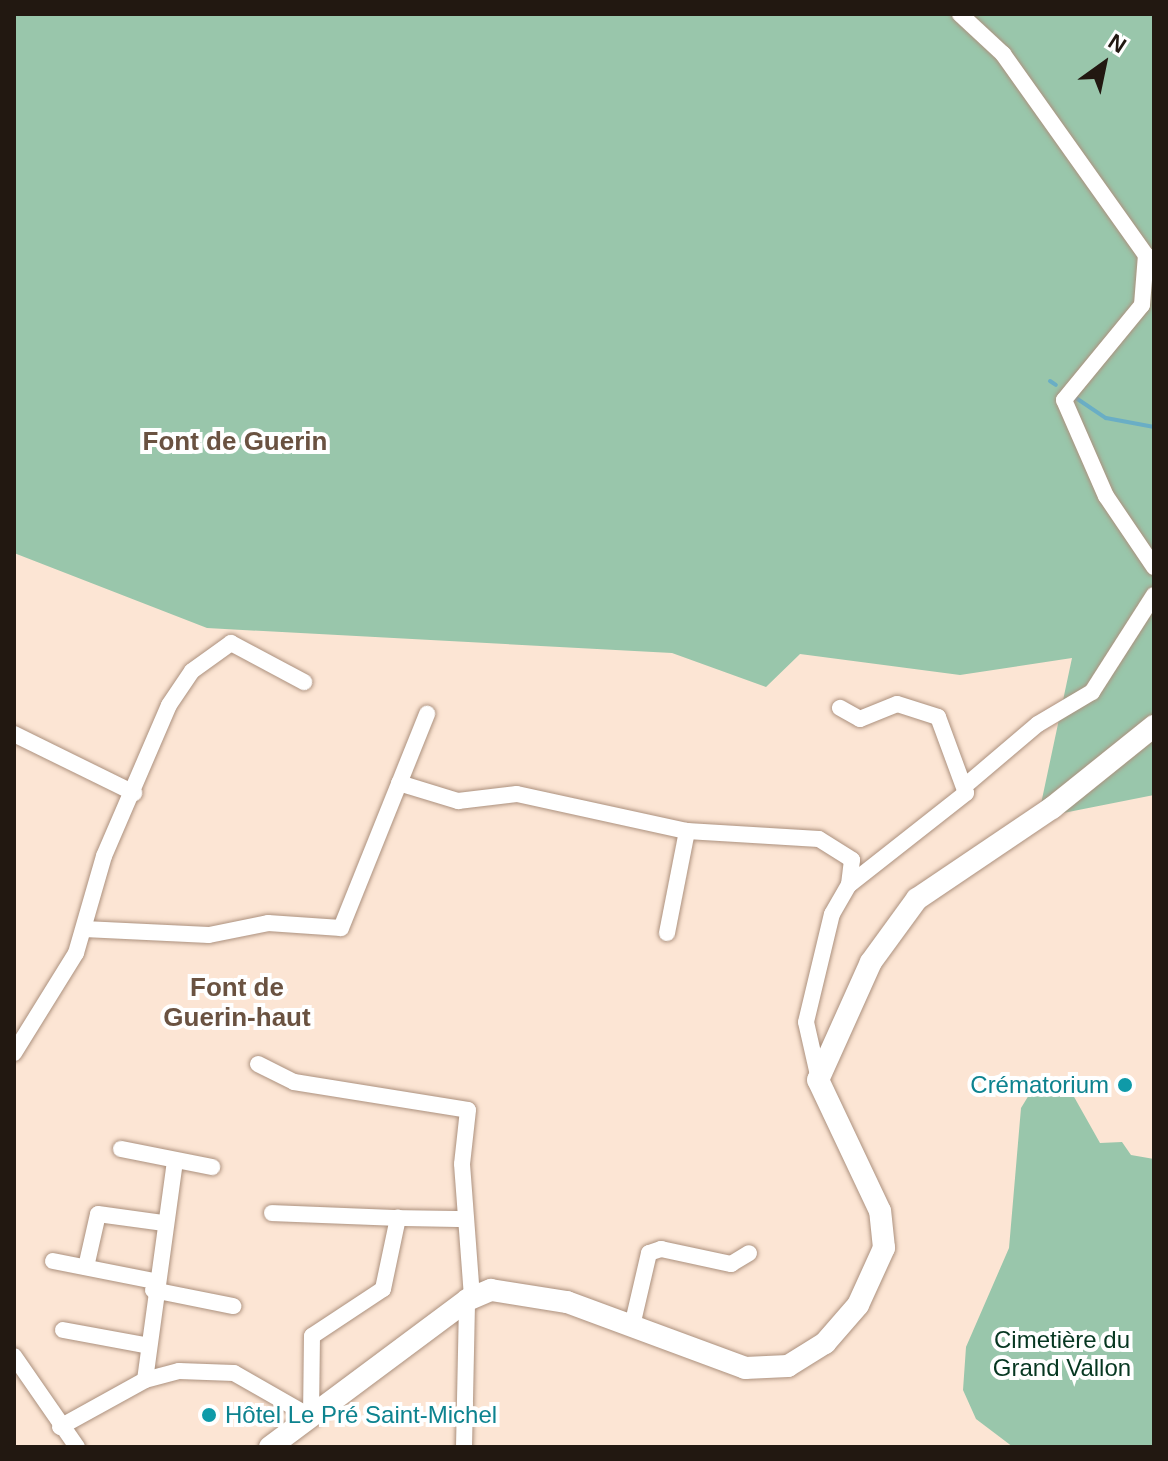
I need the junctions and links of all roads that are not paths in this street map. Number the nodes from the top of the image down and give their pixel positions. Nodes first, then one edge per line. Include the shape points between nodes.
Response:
1 (960, 14) edge
2 (1154, 567) edge
3 (1154, 595) edge
4 (304, 682) dead end
5 (840, 708) dead end
6 (427, 714) dead end
7 (1154, 726) edge
8 (14, 734) edge
9 (399, 783) junction
10 (966, 785) junction
11 (134, 793) junction
12 (687, 831) junction
13 (849, 885) junction
14 (84, 929) junction
15 (667, 933) dead end
16 (14, 1053) edge
17 (258, 1064) dead end
18 (818, 1075) junction
19 (121, 1149) dead end
20 (175, 1160) junction
21 (212, 1167) dead end
22 (272, 1213) dead end
23 (398, 1218) junction
24 (463, 1219) junction
25 (164, 1223) junction
26 (749, 1253) dead end
27 (53, 1261) dead end
28 (86, 1267) junction
29 (154, 1286) junction
30 (469, 1298) junction
31 (233, 1306) dead end
32 (632, 1326) junction
33 (63, 1330) dead end
34 (144, 1345) junction
35 (14, 1356) edge
36 (145, 1380) junction
37 (305, 1406) junction
38 (60, 1427) junction
39 (77, 1447) edge
40 (270, 1447) edge
41 (464, 1447) edge

1 - 2 street via 1003,54 1146,255 1142,305 1064,400 1106,496
3 - 10 street via 1092,692 1038,724
4 - 11 street via 247,646 220,646 177,692
5 - 10 street via 868,720 897,704 938,717
6 - 9 street
7 - 18 street via 1052,808 917,899 871,962
8 - 11 street
9 - 12 street via 458,801 517,794
9 - 14 street via 341,928 268,923 209,935
10 - 13 street via 959,803
11 - 14 street via 104,856
12 - 13 street via 834,844 854,864
12 - 15 street
13 - 18 street via 816,960 806,1031
14 - 16 street via 60,986
17 - 24 street via 294,1082 468,1110
18 - 32 street via 885,1234 875,1275 847,1321 809,1355 770,1370
19 - 20 street
20 - 21 street
20 - 25 street
22 - 23 street
23 - 24 street
23 - 37 street via 383,1289 312,1336
24 - 30 street
25 - 28 street via 98,1214
25 - 29 street
26 - 32 street via 728,1264 653,1250 645,1258
27 - 28 street
28 - 29 street
29 - 31 street
29 - 34 street
30 - 32 street via 520,1291
30 - 37 street
30 - 41 street
33 - 34 street
34 - 36 street
35 - 38 street
36 - 37 street via 223,1371
36 - 38 street
37 - 40 street
38 - 39 street

